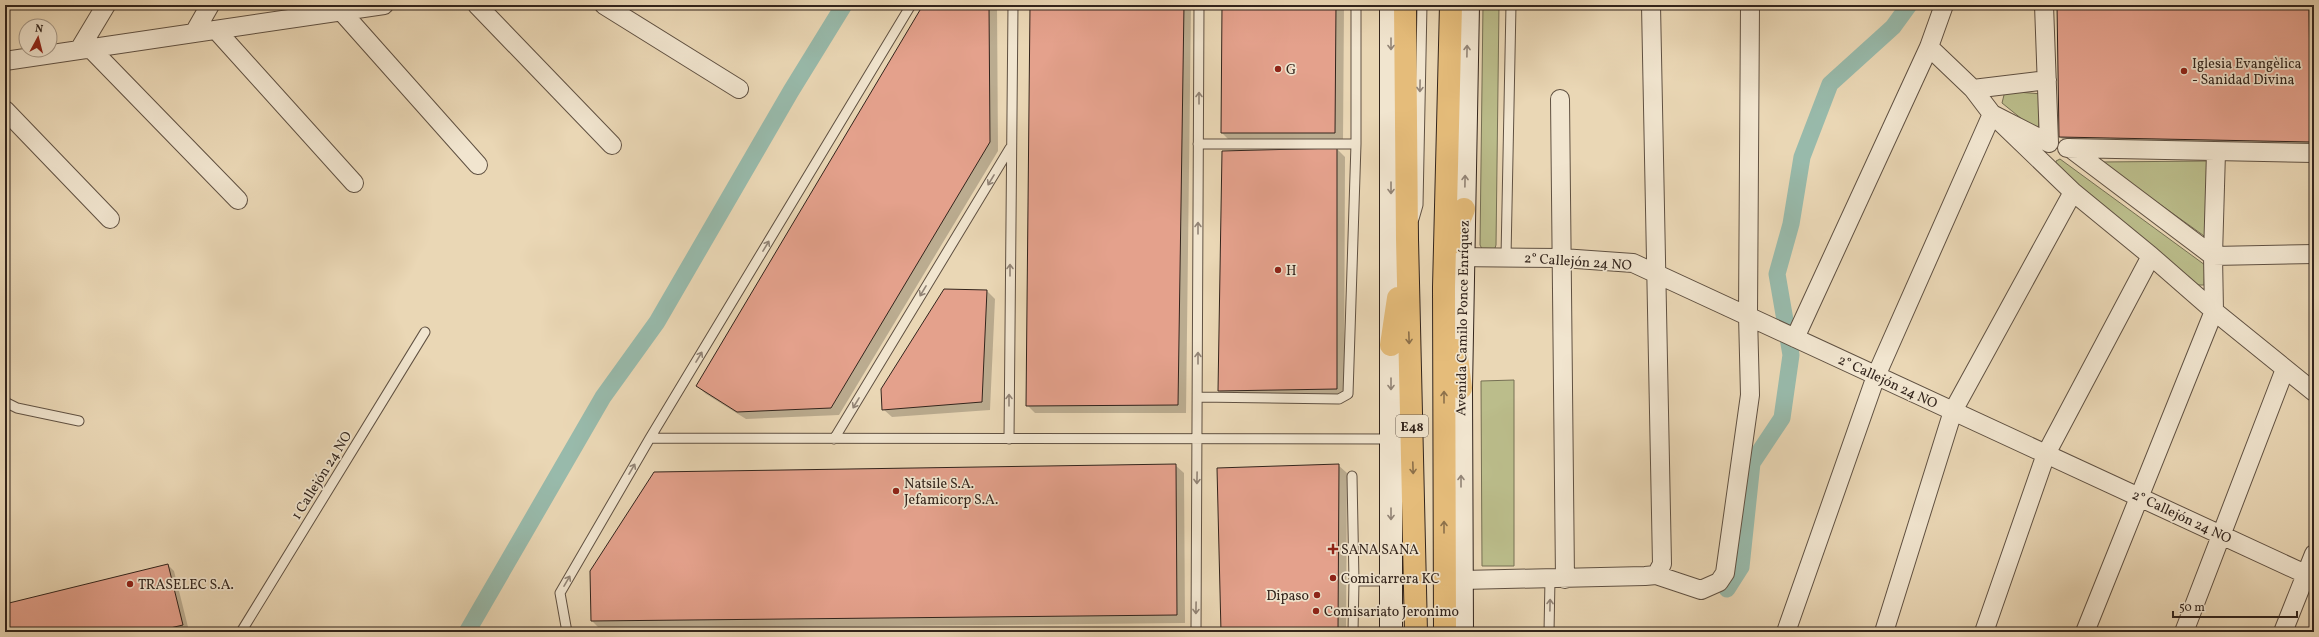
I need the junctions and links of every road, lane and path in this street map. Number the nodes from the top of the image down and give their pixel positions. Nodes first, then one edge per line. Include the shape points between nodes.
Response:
1 (106, 5) edge
2 (210, 5) edge
3 (384, 5) edge
4 (477, 5) edge
5 (606, 5) edge
6 (911, 5) edge
7 (1013, 5) edge
8 (1199, 5) edge
9 (1356, 5) edge
10 (1391, 5) edge
11 (1405, 5) edge
12 (1422, 5) edge
13 (1442, 5) edge
14 (1451, 5) edge
15 (1468, 5) edge
16 (1511, 5) edge
17 (1651, 5) edge
18 (1750, 5) edge
19 (1944, 5) edge
20 (2044, 5) edge
21 (302, 11) edge
22 (341, 11) junction
23 (216, 30) junction
24 (194, 33) junction
25 (1929, 46) junction
26 (85, 50) junction
27 (5, 61) edge
28 (2047, 80) junction
29 (739, 89) dead end
30 (1973, 89) junction
31 (1560, 99) dead end
32 (1406, 103) junction
33 (5, 110) edge
34 (1992, 114) junction
35 (1391, 143) junction
36 (2049, 143) junction
37 (1198, 144) junction
38 (1356, 144) junction
39 (612, 145) dead end
40 (1011, 147) junction
41 (2070, 148) junction
42 (2216, 152) junction
43 (2314, 153) edge
44 (478, 165) dead end
45 (1406, 175) junction
46 (354, 183) dead end
47 (2073, 192) junction
48 (238, 200) dead end
49 (110, 219) dead end
50 (1407, 240) junction
51 (2314, 254) edge
52 (2151, 256) junction
53 (2213, 256) junction
54 (1454, 257) junction
55 (1506, 258) junction
56 (1562, 258) junction
57 (1656, 272) junction
58 (2214, 312) junction
59 (1748, 315) junction
60 (425, 332) dead end
61 (1795, 338) junction
62 (1391, 345) junction
63 (2285, 369) junction
64 (1876, 376) junction
65 (2314, 392) edge
66 (1198, 397) junction
67 (5, 402) edge
68 (1953, 411) junction
69 (79, 421) dead end
70 (650, 438) junction
71 (834, 439) junction
72 (1009, 439) junction
73 (1198, 439) junction
74 (1391, 439) junction
75 (2046, 454) junction
76 (1352, 476) dead end
77 (2140, 497) junction
78 (2222, 535) junction
79 (2314, 554) edge
80 (1656, 575) junction
81 (2310, 576) edge
82 (1558, 579) junction
83 (1462, 580) junction
84 (1354, 581) junction
85 (1391, 581) junction
86 (241, 632) edge
87 (567, 632) edge
88 (1196, 632) edge
89 (1353, 632) edge
90 (1391, 632) edge
91 (1416, 632) edge
92 (1445, 632) edge
93 (1462, 632) edge
94 (1549, 632) edge
95 (1786, 632) edge
96 (1884, 632) edge
97 (1984, 632) edge
98 (2085, 632) edge
99 (2184, 632) edge
100 (2283, 632) edge

1 - 26 street
2 - 24 street
3 - 22 street
4 - 39 street
5 - 29 street
70 -> 6 lane
7 - 40 lane
37 -> 8 lane
9 - 38 lane
10 -> 35 main road, E48
11 - 32 main road, E48
12 -> 50 lane via 1418,205
13 - 54 lane, Avenida Camilo Ponce Enríquez via 1437,208
14 - 54 main road, Avenida Camilo Ponce Enríquez / E48
54 -> 15 main road, Avenida Camilo Ponce Enríquez via 1464,209
16 - 55 lane
17 - 57 street
18 - 59 street
19 - 25 street
20 - 28 street
21 - 22 street
21 - 23 street
22 - 44 street
23 - 24 street
23 - 46 street
24 - 26 street
25 - 30 street
25 - 61 street
26 - 27 street
26 - 48 street
28 - 30 street
28 - 36 street
30 - 34 street
31 - 56 street
32 - 35 main road
32 - 45 main road, E48
33 - 49 street
34 - 36 street
34 - 47 street
34 - 64 street
35 - 45 main road
35 -> 62 main road, E48
36 - 41 street
37 - 38 lane
66 -> 37 lane
38 - 66 lane via 1348,394 1339,400
40 -> 71 lane
72 -> 40 lane
41 - 42 street
41 - 53 street
42 - 43 street
42 - 53 street
45 - 50 main road, E48
47 - 52 street
47 - 68 street
50 - 62 main road
50 -> 91 main road, E48
51 - 53 street
52 - 58 street
52 - 75 street
53 - 58 street
54 - 55 street, 2° Callejón 24 NO
83 -> 54 main road, Avenida Camilo Ponce Enríquez via 1460,388
92 -> 54 main road, Avenida Camilo Ponce Enríquez / E48 via 1444,287
55 - 56 street, 2° Callejón 24 NO
56 - 57 street, 2° Callejón 24 NO via 1634,263
56 - 82 street
57 - 59 street, 2° Callejón 24 NO
57 - 80 street via 1662,564
58 - 63 street
58 - 77 street
59 - 61 street, 2° Callejón 24 NO
59 - 80 street via 1750,395 1725,573 1719,582 1701,590
60 - 86 lane, 1 Callejón 24 NO
61 - 64 street, 2° Callejón 24 NO
62 -> 74 main road, E48
63 - 65 street
63 - 78 street
64 - 68 street, 2° Callejón 24 NO
64 - 95 street
66 - 73 lane
67 - 69 lane via 17,408
68 - 75 street, 2° Callejón 24 NO
68 - 96 street
70 - 71 lane
87 -> 70 lane via 560,593
71 - 72 lane
72 - 73 lane
73 - 74 lane
73 -> 88 lane
74 -> 85 main road, E48
75 - 77 street, 2° Callejón 24 NO
75 - 97 street
76 - 84 lane
77 - 78 street, 2° Callejón 24 NO
77 - 98 street
78 - 81 street, 2° Callejón 24 NO
78 - 99 street
79 - 81 street
80 - 82 street
81 - 100 street
82 - 83 street
94 -> 82 lane
83 - 93 main road, Avenida Camilo Ponce Enríquez
84 - 85 lane
84 - 89 lane
85 - 90 main road, E48

